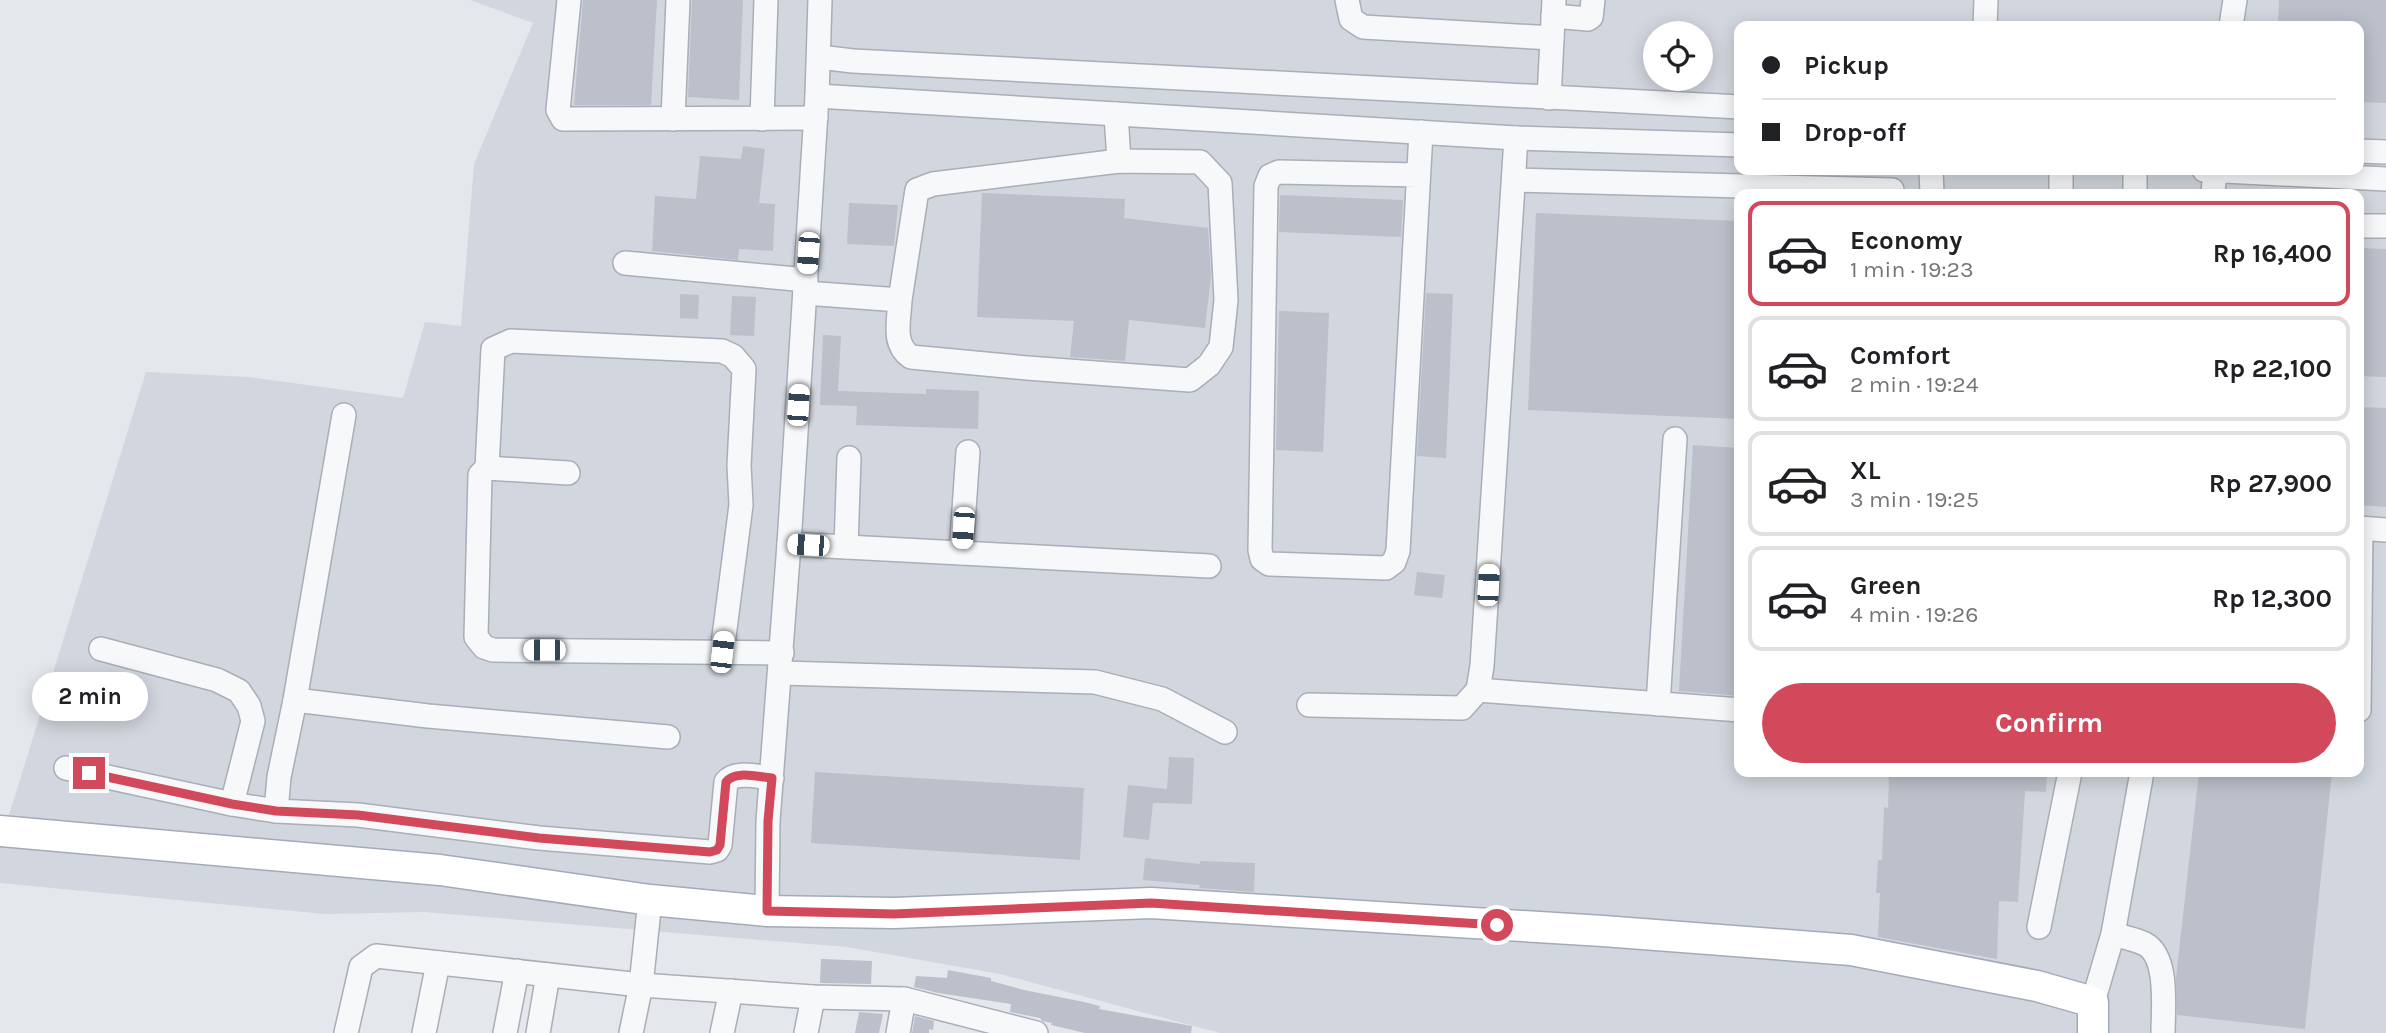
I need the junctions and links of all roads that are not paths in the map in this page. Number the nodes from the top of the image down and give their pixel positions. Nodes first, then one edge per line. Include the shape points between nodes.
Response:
1 (569, 0) edge
2 (678, 0) edge
3 (765, 0) edge
4 (820, 0) edge
5 (1346, 0) edge
6 (1593, 0) edge
7 (1986, 0) edge
8 (2235, 0) edge
9 (1553, 18) edge
10 (1985, 21) edge
11 (2232, 21) edge
12 (819, 57) junction
13 (1549, 98) junction
14 (817, 107) junction
15 (1734, 107) edge
16 (1116, 114) junction
17 (762, 119) junction
18 (673, 120) junction
19 (1421, 132) junction
20 (1516, 138) junction
21 (1734, 145) edge
22 (2364, 150) edge
23 (2386, 152) edge
24 (1119, 161) junction
25 (1418, 175) junction
26 (2245, 175) edge
27 (2386, 179) edge
28 (1514, 180) junction
29 (2306, 185) edge
30 (1854, 189) edge
31 (2364, 226) edge
32 (2386, 226) edge
33 (625, 263) dead end
34 (806, 287) junction
35 (900, 300) junction
36 (344, 415) dead end
37 (1675, 439) dead end
38 (968, 452) dead end
39 (849, 457) dead end
40 (487, 468) junction
41 (568, 472) dead end
42 (2364, 528) edge
43 (2386, 530) edge
44 (789, 544) junction
45 (846, 547) junction
46 (961, 553) junction
47 (1209, 566) dead end
48 (101, 649) dead end
49 (722, 652) junction
50 (781, 663) junction
51 (1478, 690) junction
52 (295, 700) junction
53 (1658, 704) junction
54 (1309, 705) dead end
55 (1734, 710) edge
56 (1225, 732) dead end
57 (668, 737) dead end
58 (66, 768) dead end
59 (2069, 777) edge
60 (2141, 777) edge
61 (772, 778) junction
62 (232, 804) junction
63 (276, 811) junction
64 (0, 831) edge
65 (767, 911) junction
66 (648, 914) junction
67 (2039, 927) dead end
68 (2113, 934) junction
69 (438, 963) junction
70 (517, 971) junction
71 (548, 975) junction
72 (641, 985) junction
73 (731, 991) junction
74 (814, 997) junction
75 (904, 999) junction
76 (2094, 1002) junction
77 (978, 1026) edge
78 (346, 1033) edge
79 (424, 1033) edge
80 (505, 1033) edge
81 (538, 1033) edge
82 (631, 1033) edge
83 (722, 1033) edge
84 (806, 1033) edge
85 (898, 1033) edge
86 (1036, 1033) edge
87 (2093, 1033) edge
88 (2164, 1033) edge

1 - 18 street via 558,110 563,119
2 - 18 street
3 - 17 street
4 - 12 street
5 - 9 street via 1351,19 1363,27
6 - 9 street via 1588,19
7 - 10 street
8 - 11 street
9 - 13 street
12 - 13 street
12 - 14 street
13 - 15 street
14 - 16 street
14 - 17 street
14 - 34 street
16 - 19 street
16 - 24 street
17 - 18 street
19 - 20 street
19 - 25 street
20 - 21 street
20 - 28 street
22 - 23 street
24 - 35 street via 933,184 917,190
24 - 35 street via 1200,162 1220,183 1226,300 1221,346 1209,365 1191,380 911,357 898,342
25 - 25 street via 1279,172 1270,176 1266,186 1260,550 1269,564 1386,568 1394,562
26 - 29 street
27 - 29 street
28 - 30 street
28 - 51 street
31 - 32 street
33 - 34 street
34 - 35 street
34 - 44 street
36 - 52 street
37 - 53 street
38 - 46 street
39 - 45 street
40 - 41 street
40 - 49 street via 480,475 476,637 484,647
40 - 49 street via 493,349 503,344 722,351 733,356 744,369 741,505
42 - 43 street
44 - 45 street
44 - 50 street
45 - 46 street
46 - 47 street
48 - 62 street via 218,680 239,691 253,721
49 - 50 street
50 - 56 street via 1095,682 1162,699
50 - 61 street
51 - 53 street
51 - 54 street via 1462,708
52 - 57 street
52 - 63 street
53 - 55 street
58 - 62 street
59 - 67 street
60 - 68 street
61 - 63 street via 729,777 720,845 710,852 539,838 358,815
61 - 65 street
62 - 63 street
64 - 66 main road via 440,870
65 - 66 main road
65 - 76 main road via 894,914 1151,903 1603,931 1851,950 2037,986
66 - 72 street
68 - 76 street
68 - 88 street via 2146,945 2156,955 2162,971
69 - 70 street
69 - 78 street via 376,956 368,961 361,967
69 - 79 street
70 - 71 street
70 - 80 street
71 - 72 street
71 - 81 street
72 - 73 street
72 - 82 street
73 - 74 street
73 - 83 street
74 - 75 street
74 - 84 street
75 - 77 street
75 - 85 street
76 - 87 main road
77 - 86 street

